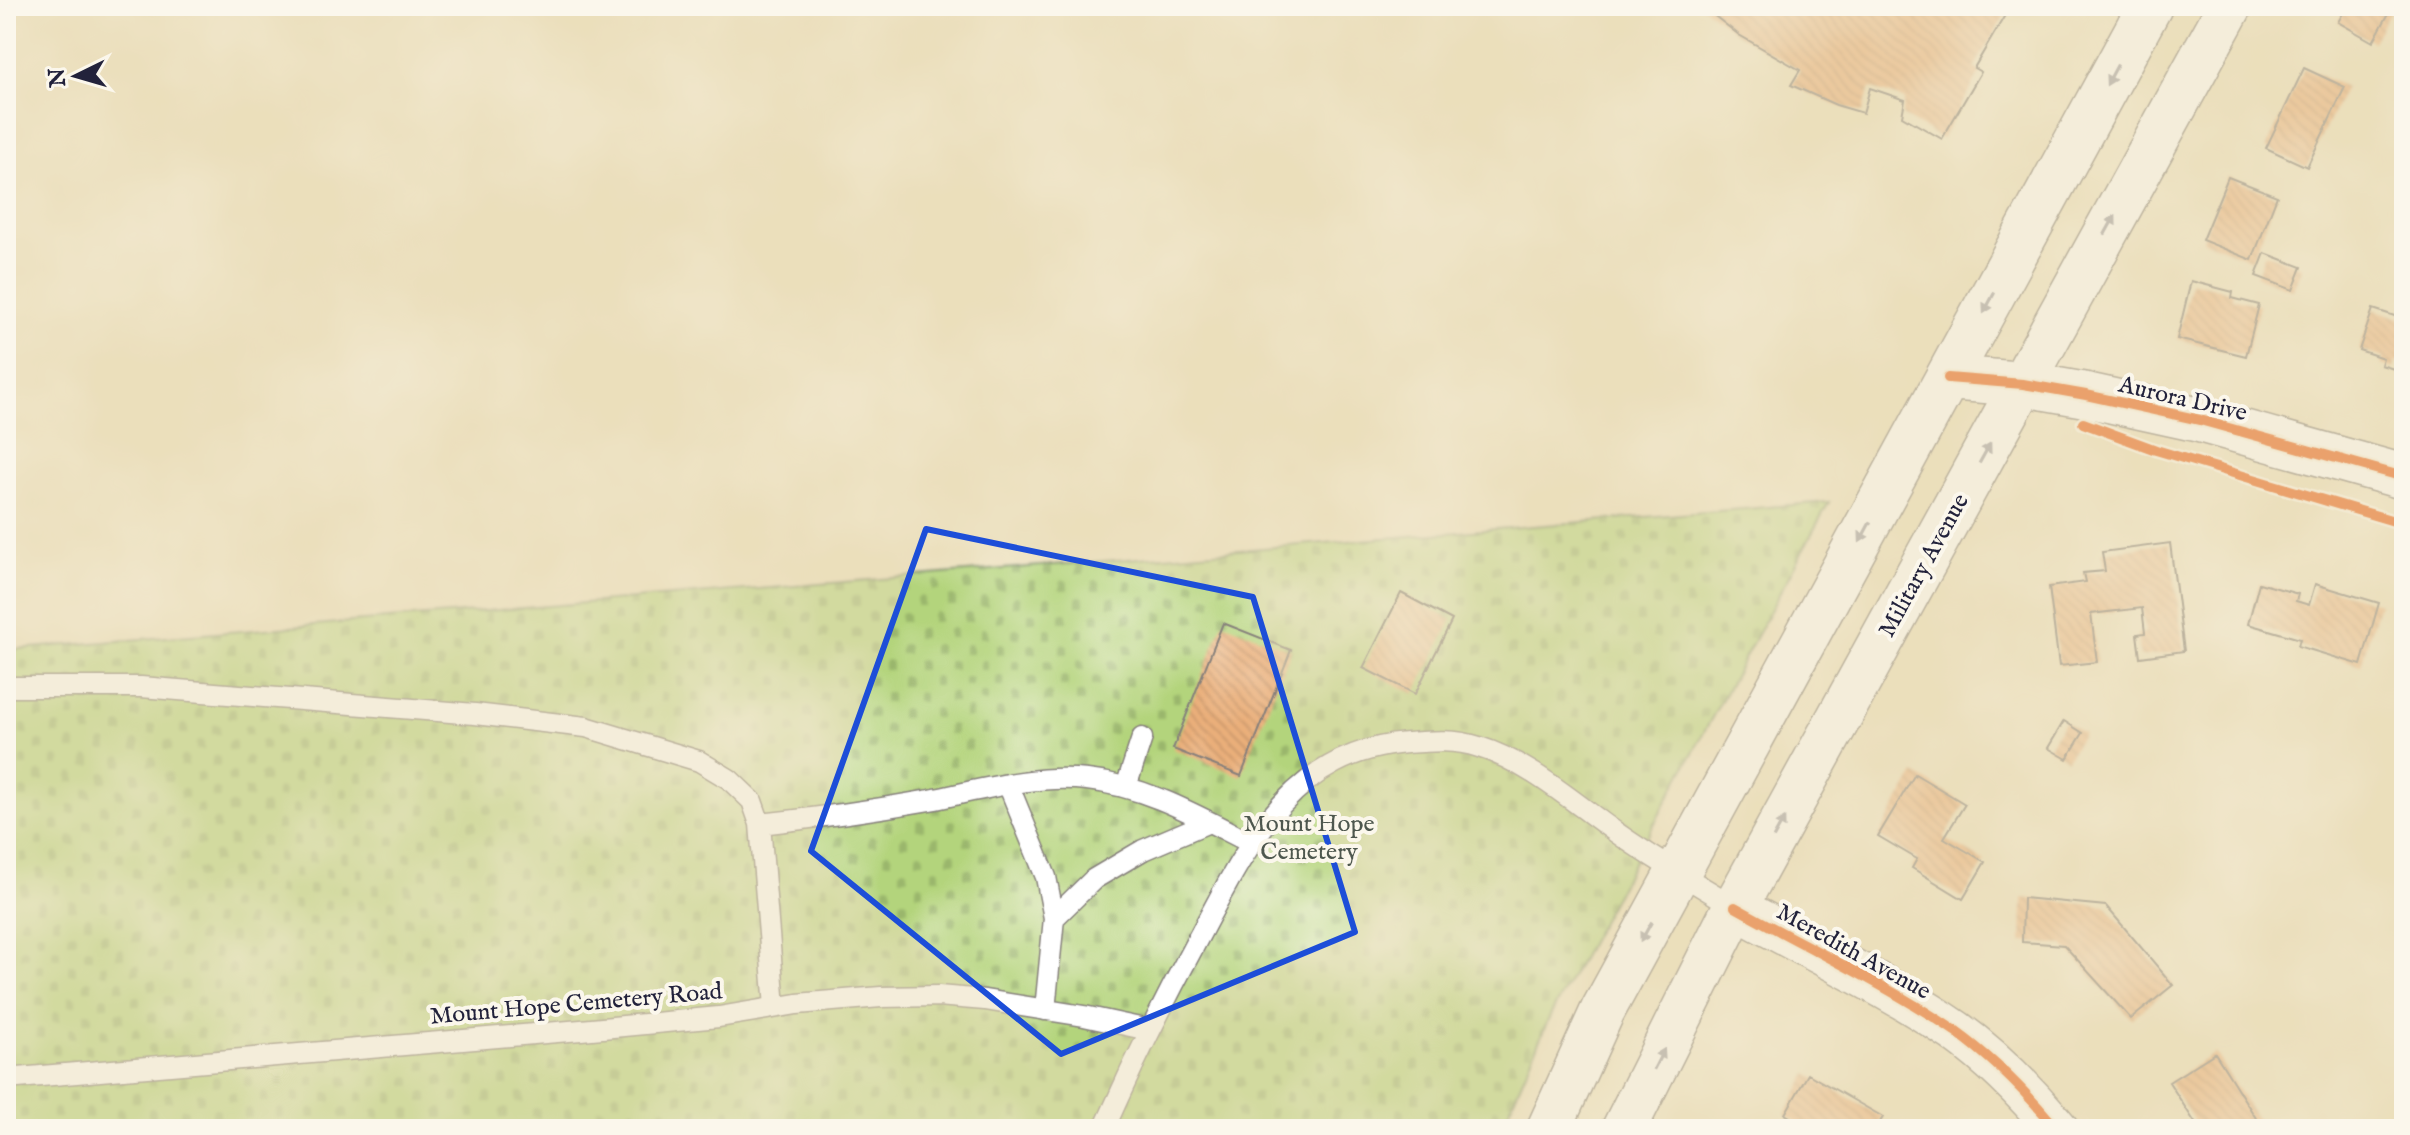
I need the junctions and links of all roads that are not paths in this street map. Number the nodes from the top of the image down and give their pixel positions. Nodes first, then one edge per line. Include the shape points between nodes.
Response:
1 (2150, 6) edge
2 (2230, 6) edge
3 (1948, 378) junction
4 (2023, 384) junction
5 (2404, 477) edge
6 (6, 687) edge
7 (1142, 738) dead end
8 (1008, 784) junction
9 (1126, 787) junction
10 (1209, 822) junction
11 (760, 824) junction
12 (1251, 843) junction
13 (1678, 872) junction
14 (1735, 907) junction
15 (1054, 918) junction
16 (775, 1007) junction
17 (1045, 1010) junction
18 (1149, 1030) junction
19 (6, 1079) edge
20 (1104, 1129) edge
21 (1549, 1129) edge
22 (1624, 1129) edge
23 (2057, 1129) edge

1 -> 3 main road
4 -> 2 main road, Military Avenue
3 - 4 main road, Aurora Drive
3 -> 13 main road
4 - 5 main road, Aurora Drive via 2200,420
14 -> 4 main road, Military Avenue
6 - 11 lane via 141,687 586,727 699,761 752,801
7 - 9 lane
8 - 9 lane via 1085,779
8 - 11 lane via 844,815
8 - 15 lane via 1046,877
9 - 10 lane
10 - 12 lane
10 - 15 lane via 1143,850 1094,879
11 - 16 lane
12 - 13 lane via 1282,803 1322,769 1384,745 1446,740 1504,757
12 - 18 lane
13 - 14 lane
13 -> 21 main road via 1603,1010
22 -> 14 main road, Military Avenue
14 - 23 street, Meredith Avenue via 1957,1033 2003,1071
15 - 17 lane
16 - 17 lane, Mount Hope Cemetery Road via 938,996
16 - 19 lane, Mount Hope Cemetery Road via 596,1029
17 - 18 lane, Mount Hope Cemetery Road
18 - 20 lane

